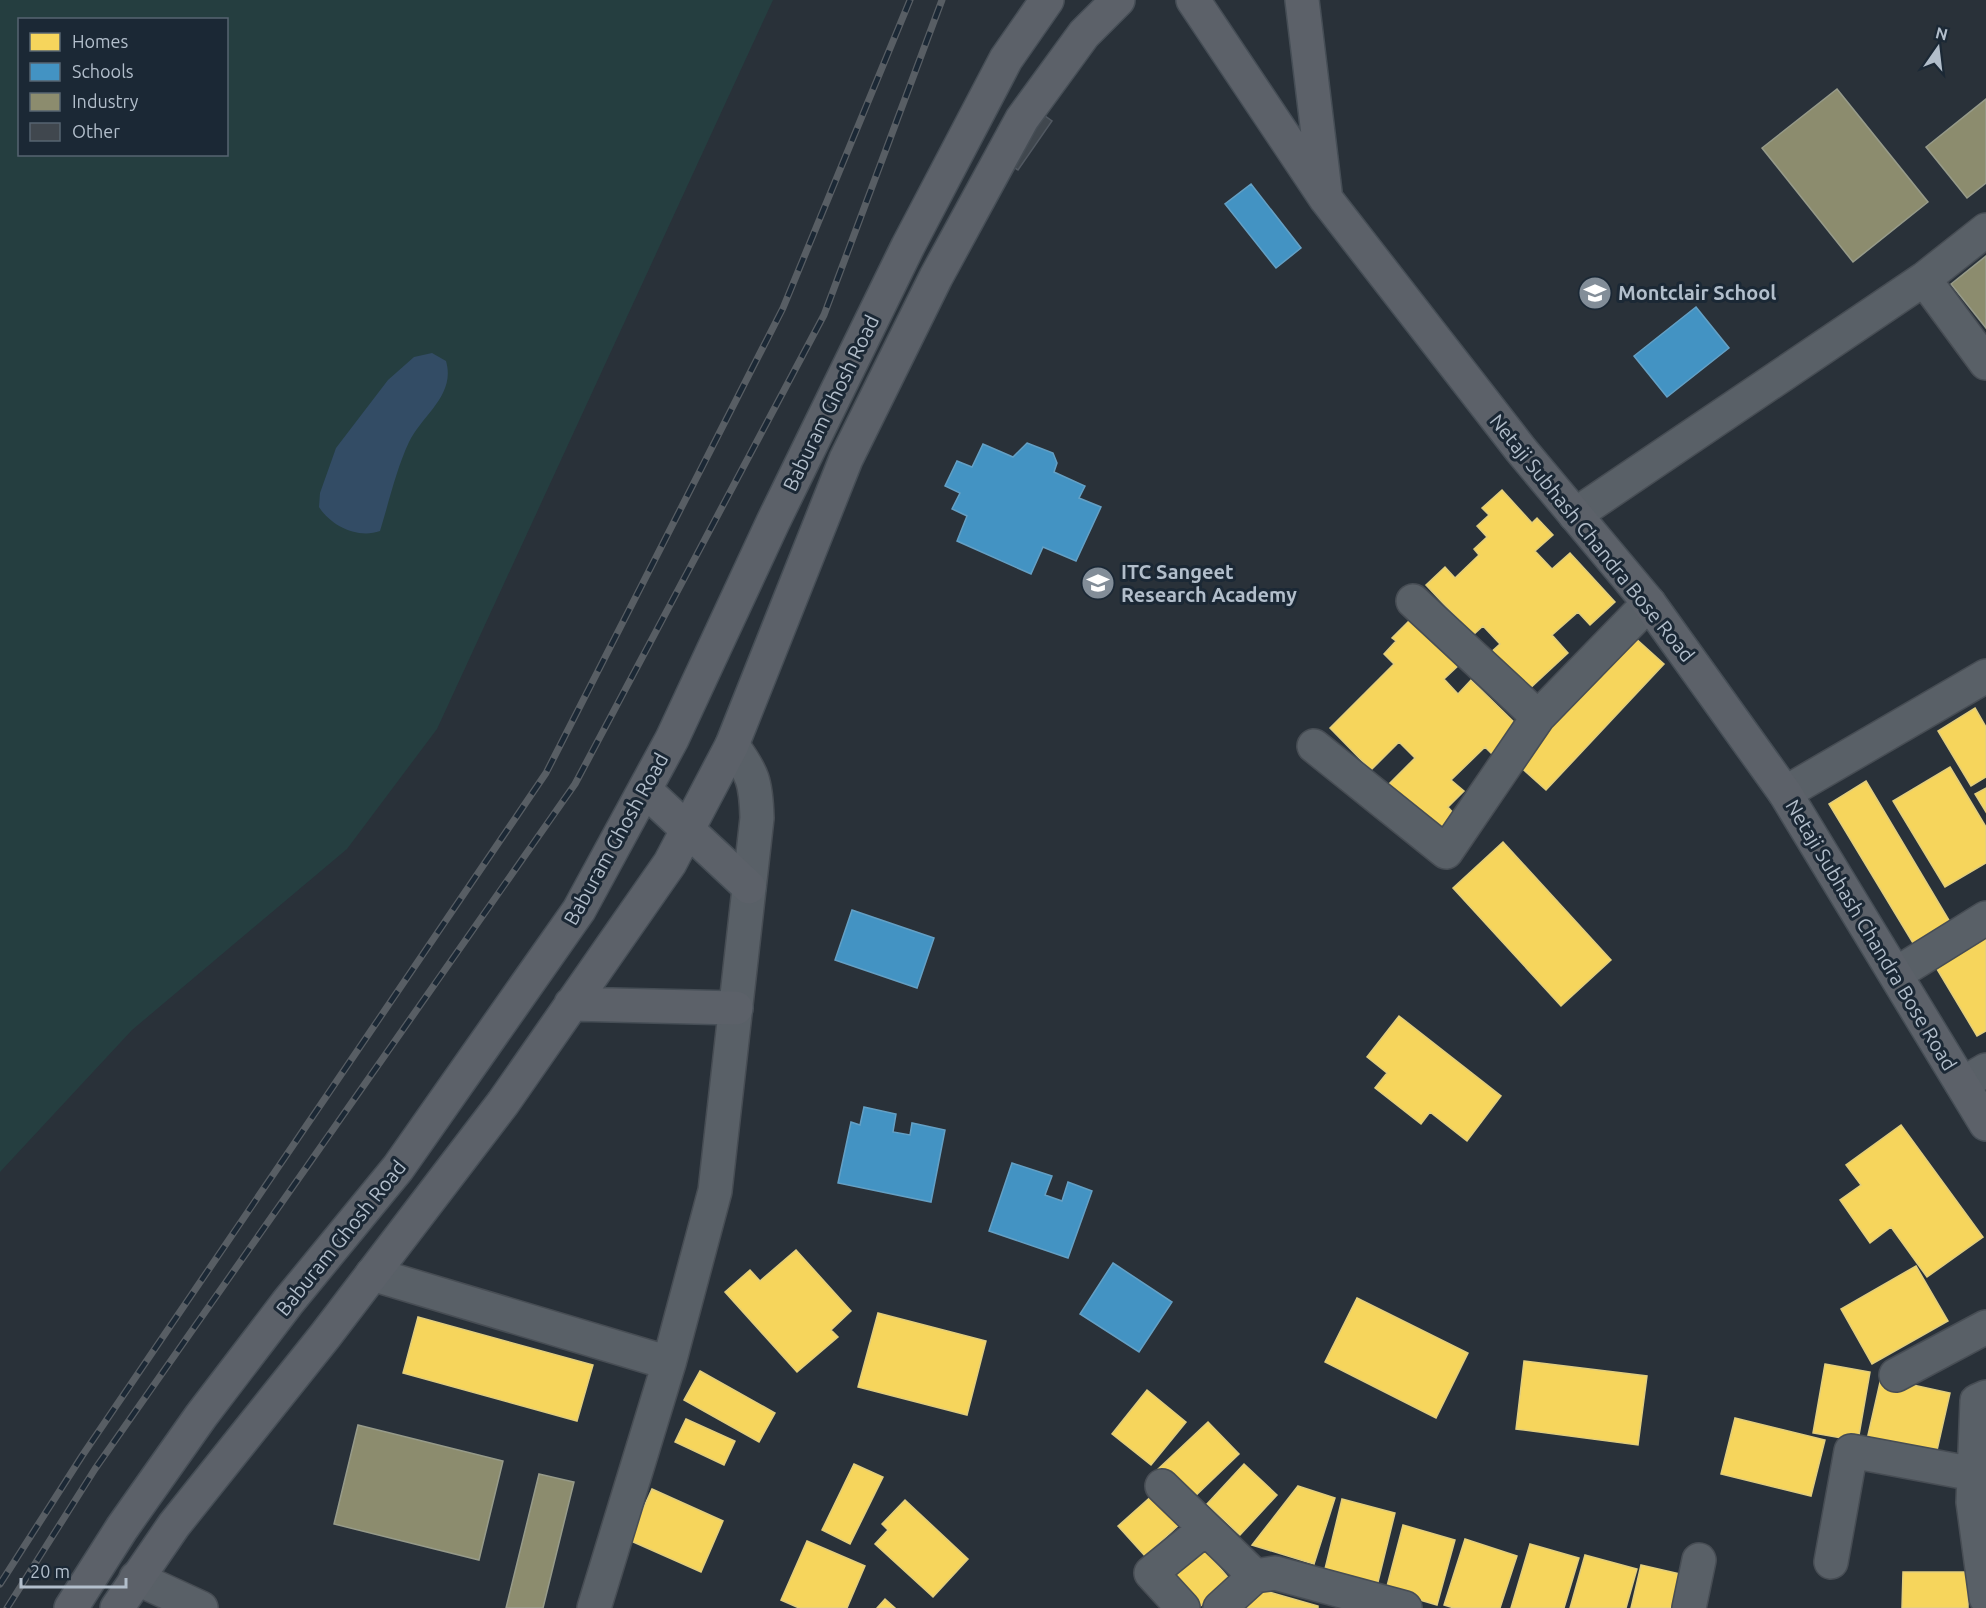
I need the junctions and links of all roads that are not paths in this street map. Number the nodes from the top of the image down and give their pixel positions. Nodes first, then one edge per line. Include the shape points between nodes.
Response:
1 (1047, 0) edge
2 (1118, 0) edge
3 (1193, 0) edge
4 (1302, 0) edge
5 (1326, 200) junction
6 (1986, 230) edge
7 (1923, 279) junction
8 (1986, 363) edge
9 (1575, 515) junction
10 (773, 522) junction
11 (812, 540) junction
12 (1413, 601) dead end
13 (1649, 603) junction
14 (1986, 676) edge
15 (1538, 717) junction
16 (732, 745) junction
17 (1314, 746) dead end
18 (645, 790) junction
19 (1785, 793) junction
20 (688, 829) junction
21 (749, 887) junction
22 (1986, 918) edge
23 (1896, 975) junction
24 (571, 1004) junction
25 (736, 1008) junction
26 (1974, 1077) edge
27 (1986, 1124) edge
28 (372, 1274) junction
29 (1986, 1327) edge
30 (669, 1363) junction
31 (1896, 1375) dead end
32 (1986, 1398) edge
33 (1974, 1474) junction
34 (1162, 1486) dead end
35 (1205, 1529) junction
36 (1699, 1560) dead end
37 (1832, 1562) dead end
38 (1255, 1576) junction
39 (136, 1578) junction
40 (1986, 1598) edge
41 (70, 1608) edge
42 (117, 1608) edge
43 (201, 1608) edge
44 (594, 1608) edge
45 (1183, 1608) edge
46 (1220, 1608) edge
47 (1405, 1608) edge
48 (1689, 1608) edge

1 - 10 main road, Baburam Ghosh Road via 1000,69
2 - 11 main road, Baburam Ghosh Road via 1084,34 1022,119 936,277 846,459
3 - 5 main road, Netaji Subhash Chandra Bose Road
4 - 5 main road
5 - 9 main road, Netaji Subhash Chandra Bose Road
6 - 7 street
7 - 8 street
7 - 9 street
9 - 13 main road, Netaji Subhash Chandra Bose Road
10 - 11 main road
10 - 18 main road, Baburam Ghosh Road
11 - 16 main road, Baburam Ghosh Road
12 - 15 street
13 - 15 street
13 - 19 main road, Netaji Subhash Chandra Bose Road
14 - 19 street
15 - 17 street via 1446,852
16 - 20 main road, Baburam Ghosh Road
16 - 21 street via 747,765 756,787 757,818
18 - 20 main road
18 - 41 main road, Baburam Ghosh Road via 579,910 482,1051 398,1168 201,1416
19 - 23 main road, Netaji Subhash Chandra Bose Road
20 - 21 main road
20 - 24 main road, Baburam Ghosh Road via 670,863
21 - 25 street
22 - 23 street
23 - 26 main road, Netaji Subhash Chandra Bose Road
24 - 25 main road
24 - 28 main road, Baburam Ghosh Road via 503,1103
25 - 30 street via 715,1191
26 - 27 main road, Netaji Subhash Chandra Bose Road
28 - 30 street
28 - 39 main road, Baburam Ghosh Road
29 - 31 street
30 - 44 street
32 - 33 street via 1977,1401
33 - 37 street via 1851,1451
33 - 40 street via 1973,1502
34 - 35 street
35 - 38 street
35 - 45 street via 1151,1573
36 - 48 street
38 - 46 street
38 - 47 street via 1275,1574
39 - 42 main road, Baburam Ghosh Road
39 - 43 street

